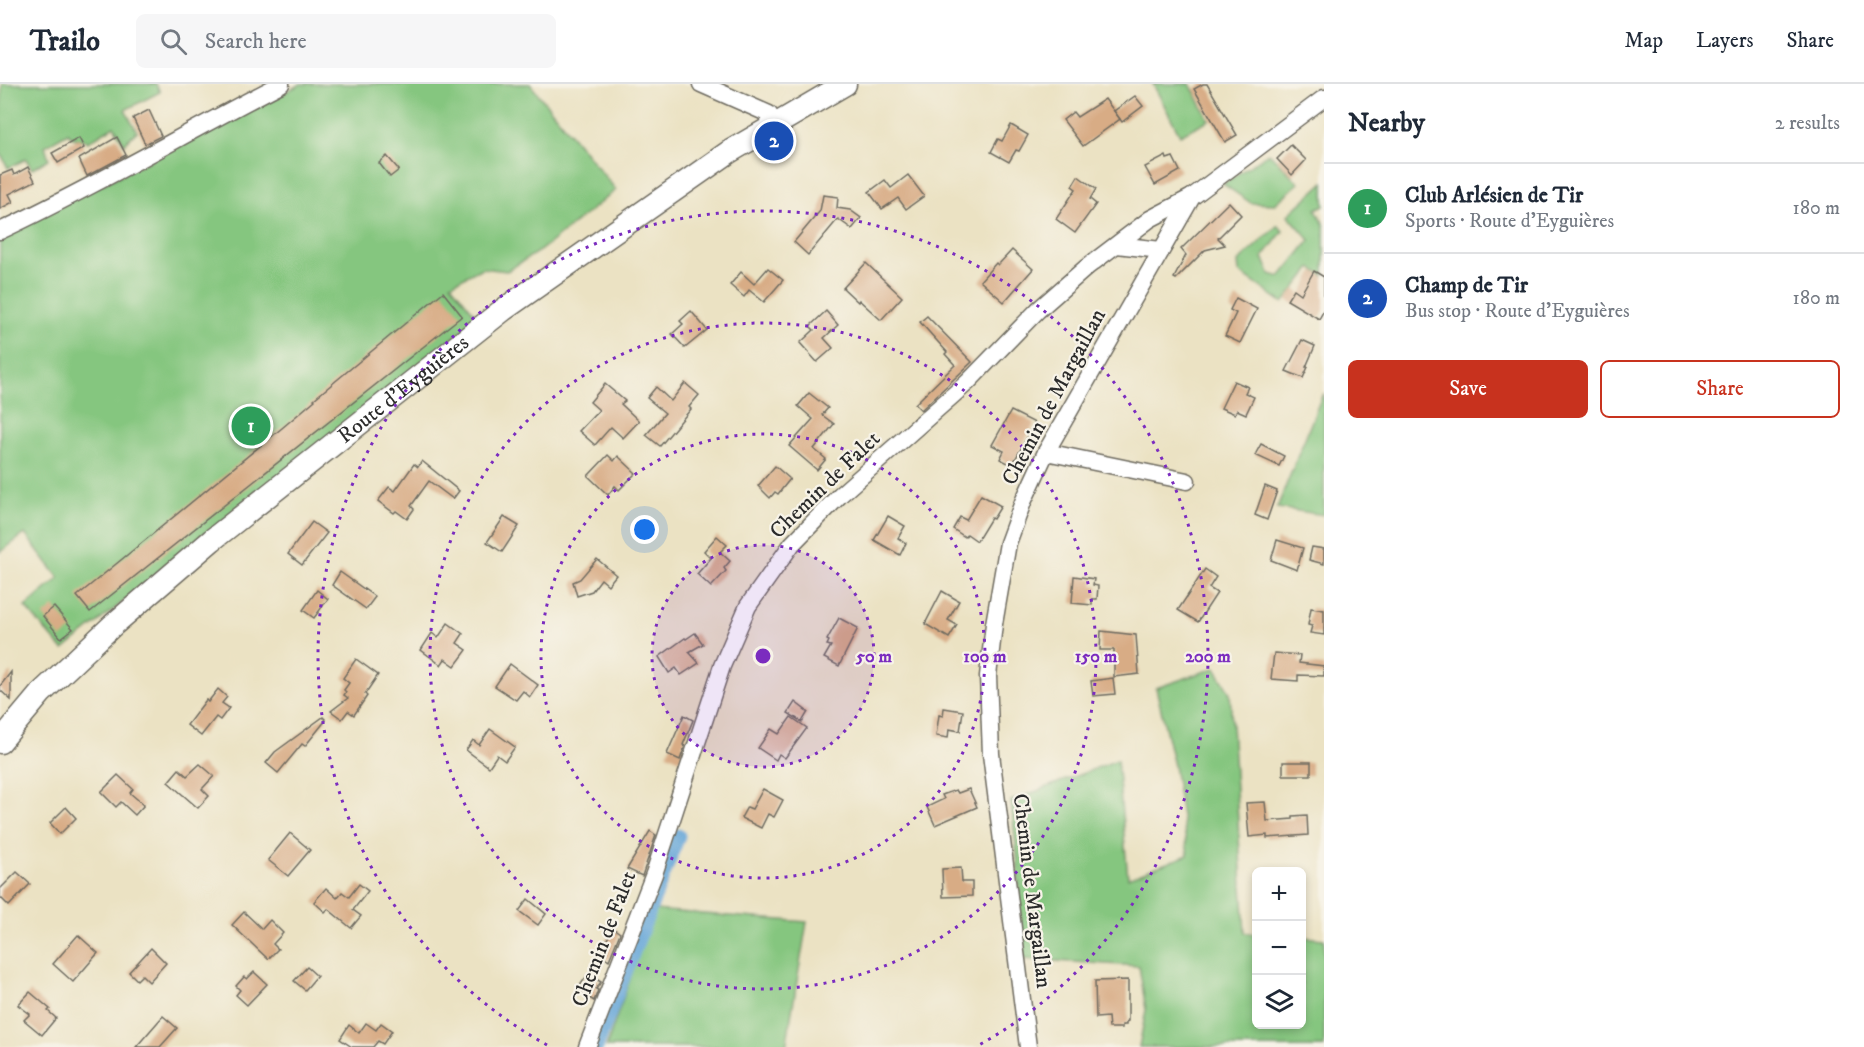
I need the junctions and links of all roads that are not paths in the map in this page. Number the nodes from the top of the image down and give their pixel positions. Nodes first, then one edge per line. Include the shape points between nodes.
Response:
1 (281, 84) edge
2 (701, 84) edge
3 (845, 84) edge
4 (1324, 98) edge
5 (776, 125) junction
6 (1192, 196) junction
7 (0, 231) edge
8 (1116, 245) junction
9 (1161, 250) junction
10 (1046, 452) junction
11 (1187, 481) dead end
12 (0, 742) edge
13 (587, 1047) edge
14 (1028, 1047) edge

1 - 7 street
2 - 5 street via 769,114
3 - 5 main road, Route d'Eyguières
4 - 6 street, Chemin de Margaillan
5 - 12 main road, Route d'Eyguières via 729,152 503,310 230,526 113,625 41,693
6 - 8 street, Chemin de Falet via 1150,219
6 - 9 street, Chemin de Margaillan
8 - 9 street
8 - 13 street, Chemin de Falet via 1038,310 968,382 840,495 792,544 748,606 722,666 654,874
9 - 10 street, Chemin de Margaillan
10 - 11 street
10 - 14 street, Chemin de Margaillan via 1008,543 988,676 991,754

